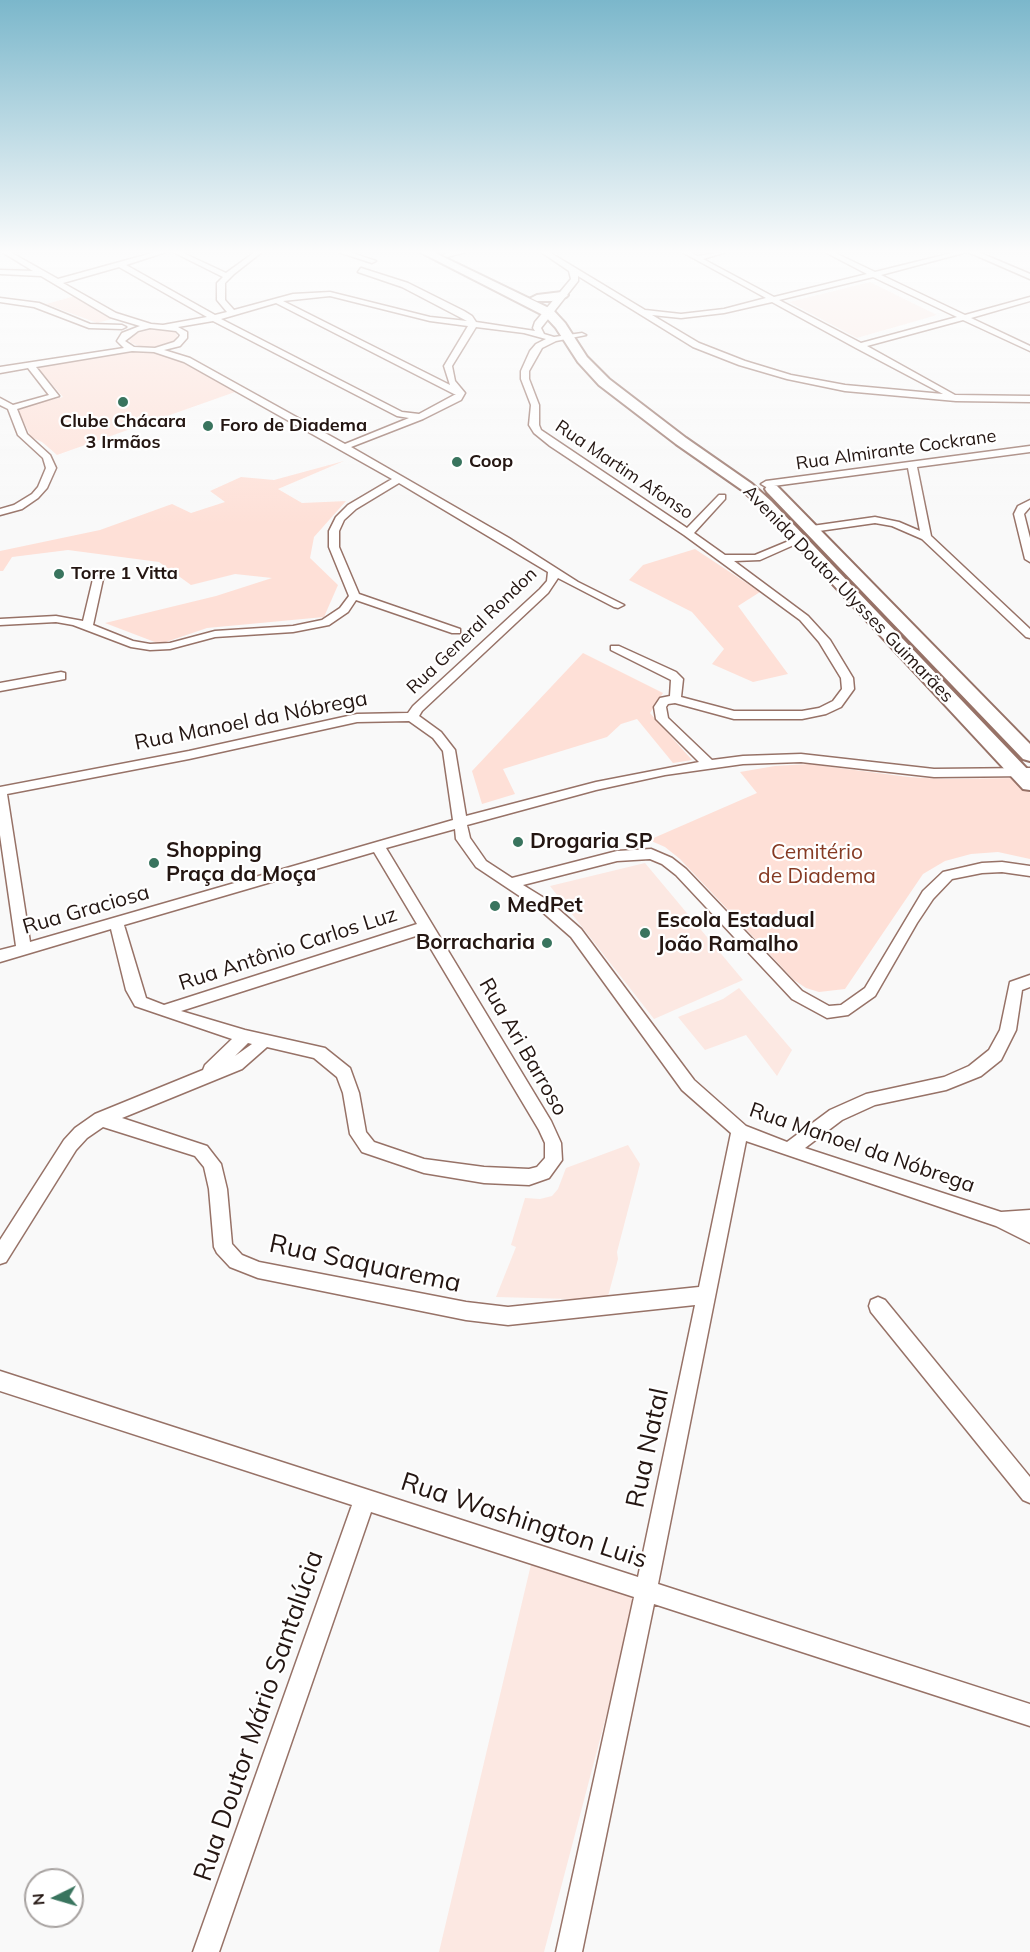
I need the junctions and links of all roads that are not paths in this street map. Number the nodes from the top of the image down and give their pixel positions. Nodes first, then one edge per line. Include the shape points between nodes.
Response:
1 (117, 343) edge
2 (124, 343) edge
3 (261, 343) edge
4 (361, 343) edge
5 (461, 343) edge
6 (548, 343) edge
7 (572, 343) edge
8 (575, 343) edge
9 (696, 343) edge
10 (854, 343) edge
11 (869, 343) edge
12 (177, 344) joint
13 (859, 346) junction
14 (132, 349) junction
15 (155, 350) junction
16 (88, 357) junction
17 (187, 360) junction
18 (31, 366) junction
19 (448, 366) junction
20 (0, 370) edge
21 (418, 372) junction
22 (461, 393) junction
23 (956, 398) junction
24 (1030, 399) edge
25 (0, 401) edge
26 (12, 408) junction
27 (400, 414) junction
28 (420, 417) junction
29 (398, 426) junction
30 (344, 447) junction
31 (1030, 448) edge
32 (912, 465) junction
33 (399, 479) junction
34 (766, 484) junction
35 (722, 497) dead end
36 (1030, 504) edge
37 (0, 512) edge
38 (688, 533) junction
39 (806, 535) junction
40 (926, 537) junction
41 (725, 558) junction
42 (756, 558) junction
43 (1030, 558) edge
44 (552, 576) junction
45 (751, 577) junction
46 (98, 579) dead end
47 (354, 596) junction
48 (618, 605) dead end
49 (0, 622) edge
50 (87, 627) junction
51 (456, 631) dead end
52 (1030, 635) edge
53 (615, 648) dead end
54 (61, 676) dead end
55 (0, 687) edge
56 (675, 699) junction
57 (412, 717) junction
58 (1030, 755) edge
59 (708, 764) junction
60 (1027, 777) edge
61 (0, 791) edge
62 (460, 823) junction
63 (378, 847) junction
64 (1030, 871) edge
65 (511, 883) junction
66 (116, 922) junction
67 (426, 927) junction
68 (24, 949) junction
69 (0, 956) edge
70 (1030, 981) edge
71 (163, 1011) junction
72 (246, 1036) junction
73 (264, 1040) junction
74 (206, 1075) junction
75 (101, 1119) junction
76 (740, 1131) junction
77 (790, 1149) junction
78 (1030, 1218) edge
79 (1001, 1220) junction
80 (1030, 1235) edge
81 (0, 1256) edge
82 (708, 1295) junction
83 (878, 1306) dead end
84 (0, 1381) edge
85 (1030, 1493) edge
86 (365, 1499) junction
87 (646, 1592) junction
88 (1030, 1715) edge
89 (206, 1952) edge
90 (569, 1952) edge

1 - 16 street
2 - 14 street
3 - 27 street
4 - 21 street
5 - 19 street
6 - 38 street, Rua Martim Afonso via 538,346 525,371 535,405 537,431
7 - 39 main road, Avenida Doutor Ulysses Guimarães via 604,382
8 - 34 main road, Avenida Doutor Ulysses Guimarães via 694,437
9 - 23 street via 742,363 844,388
10 - 13 street
11 - 13 street
12 - 15 street
12 - 17 street
13 - 23 street
14 - 15 street
14 - 16 street
15 - 17 street
16 - 18 street
17 - 30 street
18 - 20 street
18 - 26 street via 55,394
19 - 21 street
19 - 22 street via 451,381
21 - 22 street
22 - 28 street via 455,401
23 - 24 street
25 - 26 street
26 - 37 street via 23,435 47,457 51,468 35,496
27 - 28 street
27 - 29 street
28 - 29 street
29 - 30 street
30 - 33 street
31 - 32 street, Rua Almirante Cockrane
32 - 34 street, Rua Almirante Cockrane
32 - 40 street
33 - 44 street
33 - 47 street via 352,507 334,531 334,547
34 - 39 main road, Avenida Doutor Ulysses Guimarães
35 - 38 street
36 - 43 street via 1018,514
38 - 41 street, Rua Martim Afonso
39 - 40 street via 875,520
39 - 42 street
39 - 58 main road, Avenida Doutor Ulysses Guimarães via 870,589
39 - 60 main road, Avenida Doutor Ulysses Guimarães
40 - 52 street
41 - 42 street
41 - 45 street, Rua Martim Afonso
42 - 45 street via 750,568
44 - 48 street
44 - 57 street, Rua General Rondon
45 - 56 street, Rua Martim Afonso via 804,618 824,640 847,678 844,696 822,711 760,716 716,712
46 - 50 street
47 - 50 street via 336,616 310,627 215,634 170,646 131,644
47 - 51 street
49 - 50 street via 56,619
53 - 56 street via 672,674 678,687
54 - 55 street
56 - 59 street via 660,707 662,719
57 - 61 street, Rua Manoel da Nóbrega via 357,718
57 - 62 street, Rua Manoel da Nóbrega via 437,735 449,750
59 - 60 street, Rua Graciosa via 801,758 909,772
59 - 62 street, Rua Graciosa via 636,777
61 - 68 street
62 - 63 street, Rua Graciosa
62 - 65 street, Rua Manoel da Nóbrega via 463,839 481,864
63 - 66 street, Rua Graciosa
63 - 67 street, Rua Ari Barroso
64 - 65 street via 1002,867 948,875 912,919 870,992 843,1011 827,1012 797,995 681,872 651,854 617,856
65 - 76 street, Rua Manoel da Nóbrega via 576,933 688,1085
66 - 68 street, Rua Graciosa
66 - 71 street, Rua Ari Barroso via 140,1002
67 - 71 street, Rua Antônio Carlos Luz
67 - 73 street, Rua Ari Barroso via 545,1126 553,1143 554,1160 543,1173 511,1177 424,1166 368,1147 358,1134 344,1073 319,1053
68 - 69 street, Rua Graciosa
70 - 77 street via 1015,986 1008,1030 995,1055 975,1071 946,1083 872,1099 836,1115
71 - 72 street, Rua Ari Barroso
72 - 73 street, Rua Ari Barroso
72 - 74 street
73 - 74 street via 236,1064
74 - 75 street
75 - 81 street via 70,1145
75 - 82 street, Rua Saquarema via 201,1151 212,1164 218,1189 223,1246 236,1261 258,1270 508,1316
76 - 77 street, Rua Manoel da Nóbrega
76 - 82 street, Rua Natal
77 - 79 street, Rua Manoel da Nóbrega
78 - 79 street
79 - 80 street, Rua Manoel da Nóbrega
82 - 87 street, Rua Natal
83 - 85 street
84 - 86 street, Rua Washington Luis
86 - 87 street, Rua Washington Luis
86 - 89 street, Rua Doutor Mário Santalúcia
87 - 88 street, Rua Washington Luis
87 - 90 street, Rua Natal

